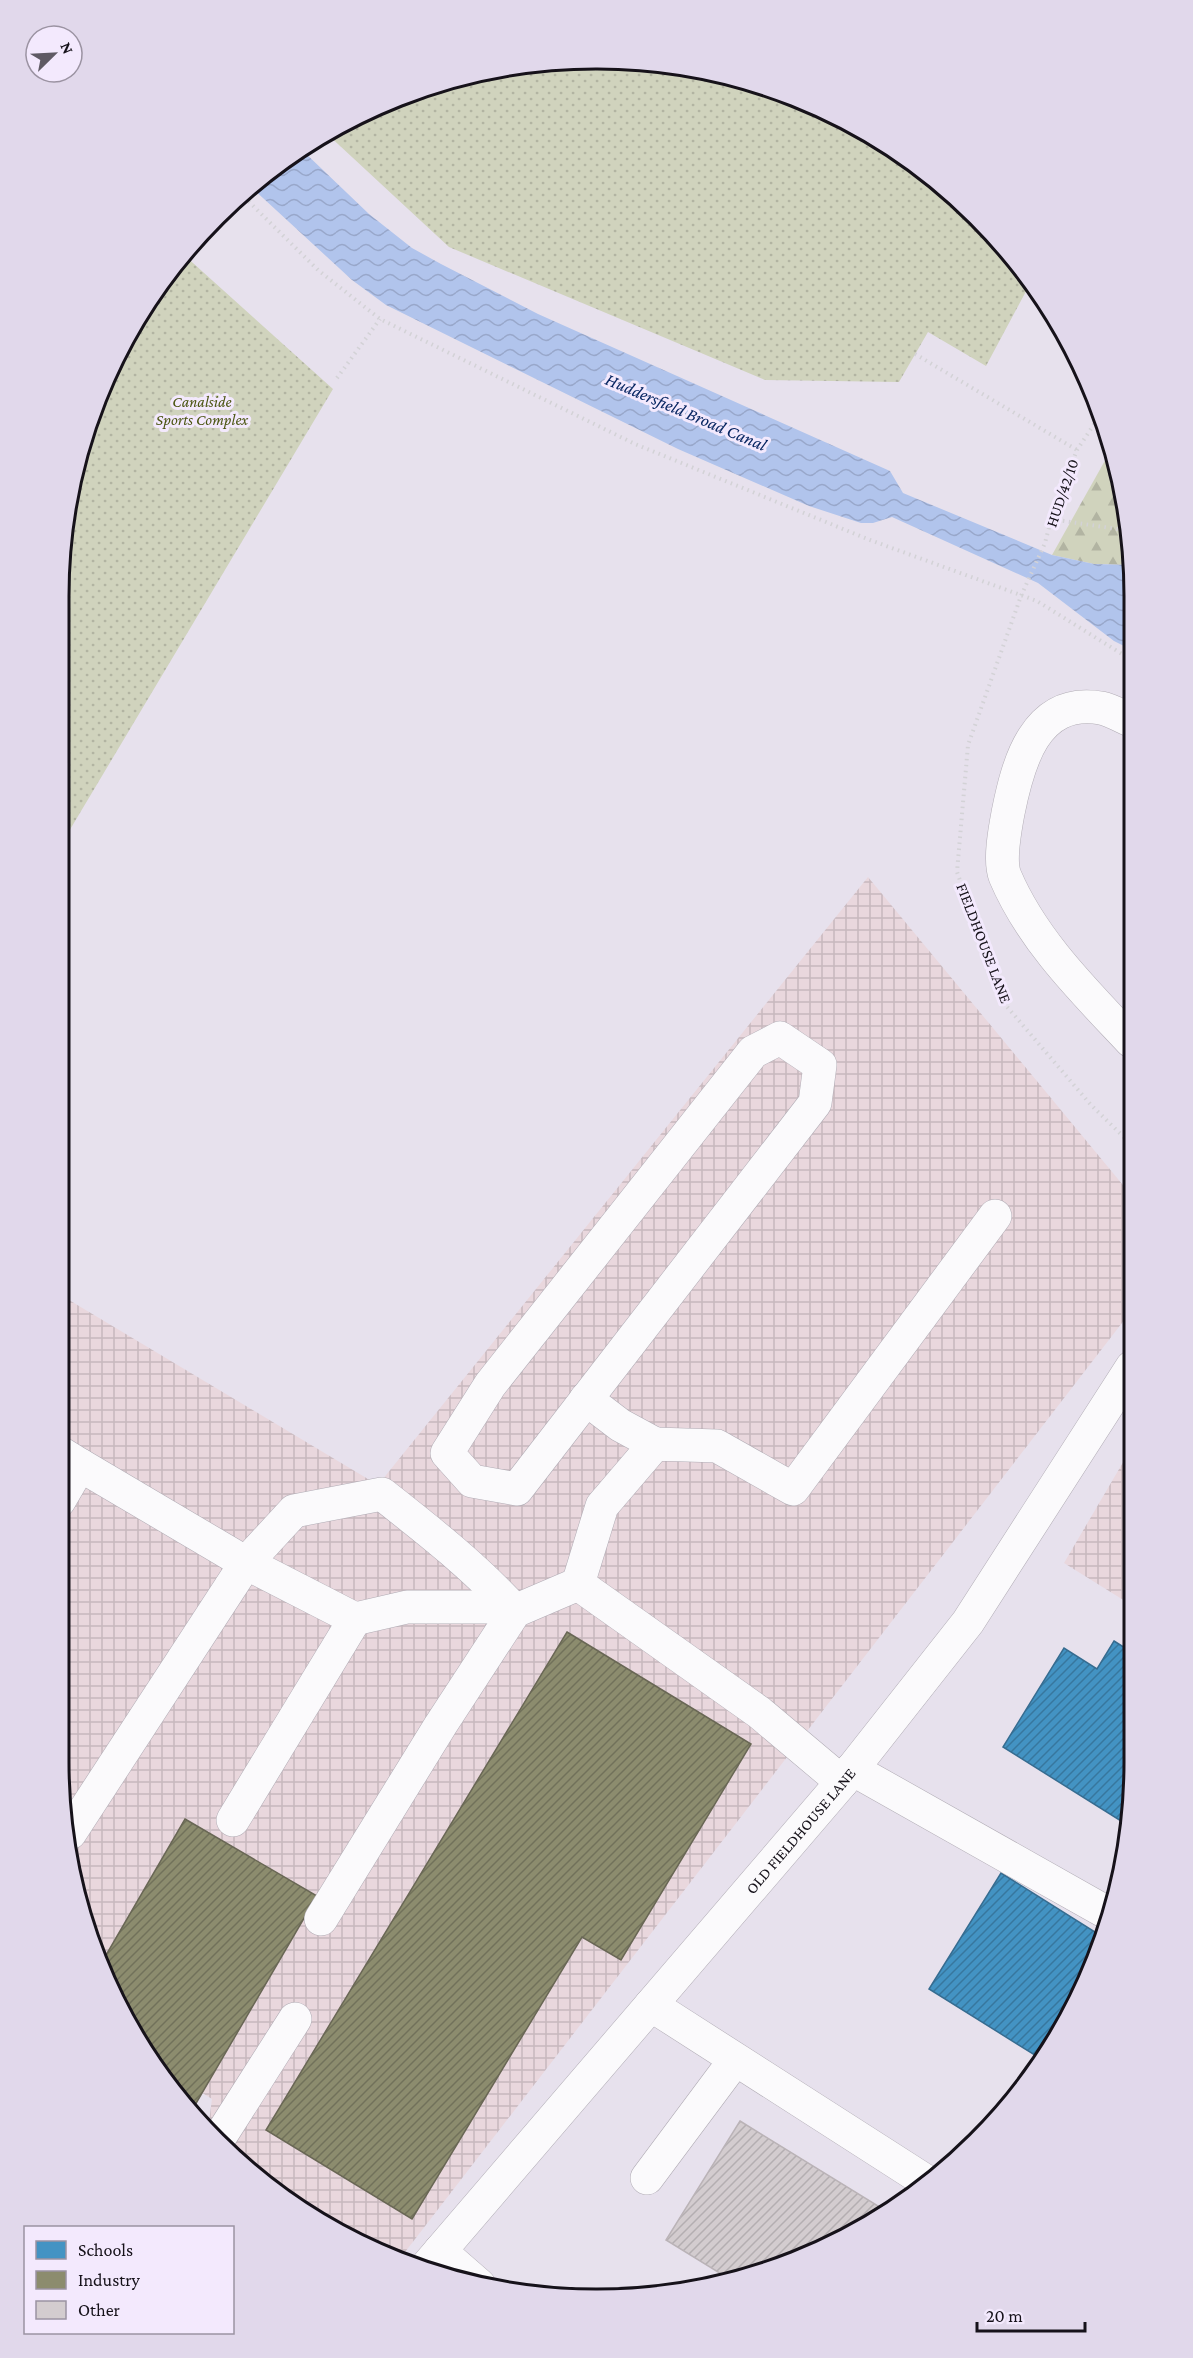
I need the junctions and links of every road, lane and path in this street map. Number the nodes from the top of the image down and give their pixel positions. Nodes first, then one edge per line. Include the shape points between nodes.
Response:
1 (248, 201) edge
2 (380, 318) junction
3 (915, 354) dead end
4 (337, 378) dead end
5 (1095, 423) edge
6 (1077, 450) junction
7 (1051, 519) junction
8 (1119, 529) edge
9 (1021, 596) junction
10 (1124, 655) edge
11 (1124, 717) edge
12 (1124, 1033) edge
13 (1124, 1137) edge
14 (995, 1216) dead end
15 (1124, 1379) edge
16 (586, 1399) junction
17 (655, 1444) junction
18 (70, 1459) edge
19 (246, 1563) junction
20 (579, 1584) junction
21 (515, 1611) junction
22 (355, 1619) junction
23 (847, 1776) junction
24 (233, 1820) dead end
25 (74, 1827) edge
26 (1102, 1910) edge
27 (321, 1919) dead end
28 (651, 2005) junction
29 (295, 2019) dead end
30 (735, 2060) junction
31 (223, 2133) edge
32 (646, 2178) dead end
33 (921, 2178) edge
34 (434, 2258) edge
35 (451, 2268) edge

1 - 2 path via 318,270
2 - 4 path
2 - 9 path via 635,444 870,540
3 - 6 path
5 - 6 path, HUD/42/10
6 - 7 path, HUD/42/10
7 - 8 path
7 - 9 path, HUD/42/10 via 1045,543
9 - 10 path via 1037,601
9 - 13 path, FIELDHOUSE LANE via 968,745 957,872 1003,1002 1090,1105
11 - 12 street via 1103,708 1080,706 1063,711 1044,724 1029,741 1011,795 1004,836 1004,873 1052,954
14 - 17 street via 793,1489 717,1446
15 - 23 street, OLD FIELDHOUSE LANE via 968,1622
16 - 16 street via 516,1489 472,1481 447,1453 490,1385 753,1052 780,1038 820,1065 815,1103
16 - 17 street via 620,1425
17 - 20 street via 602,1506
18 - 19 street
19 - 21 street via 294,1511 382,1494 437,1536
19 - 22 street
19 - 25 street
20 - 21 street
20 - 23 street
21 - 22 street via 407,1606
21 - 27 street
22 - 24 street
23 - 26 street
23 - 28 street, OLD FIELDHOUSE LANE
28 - 30 street
28 - 34 street, OLD FIELDHOUSE LANE
29 - 31 street
30 - 32 street
30 - 33 street
34 - 35 street

